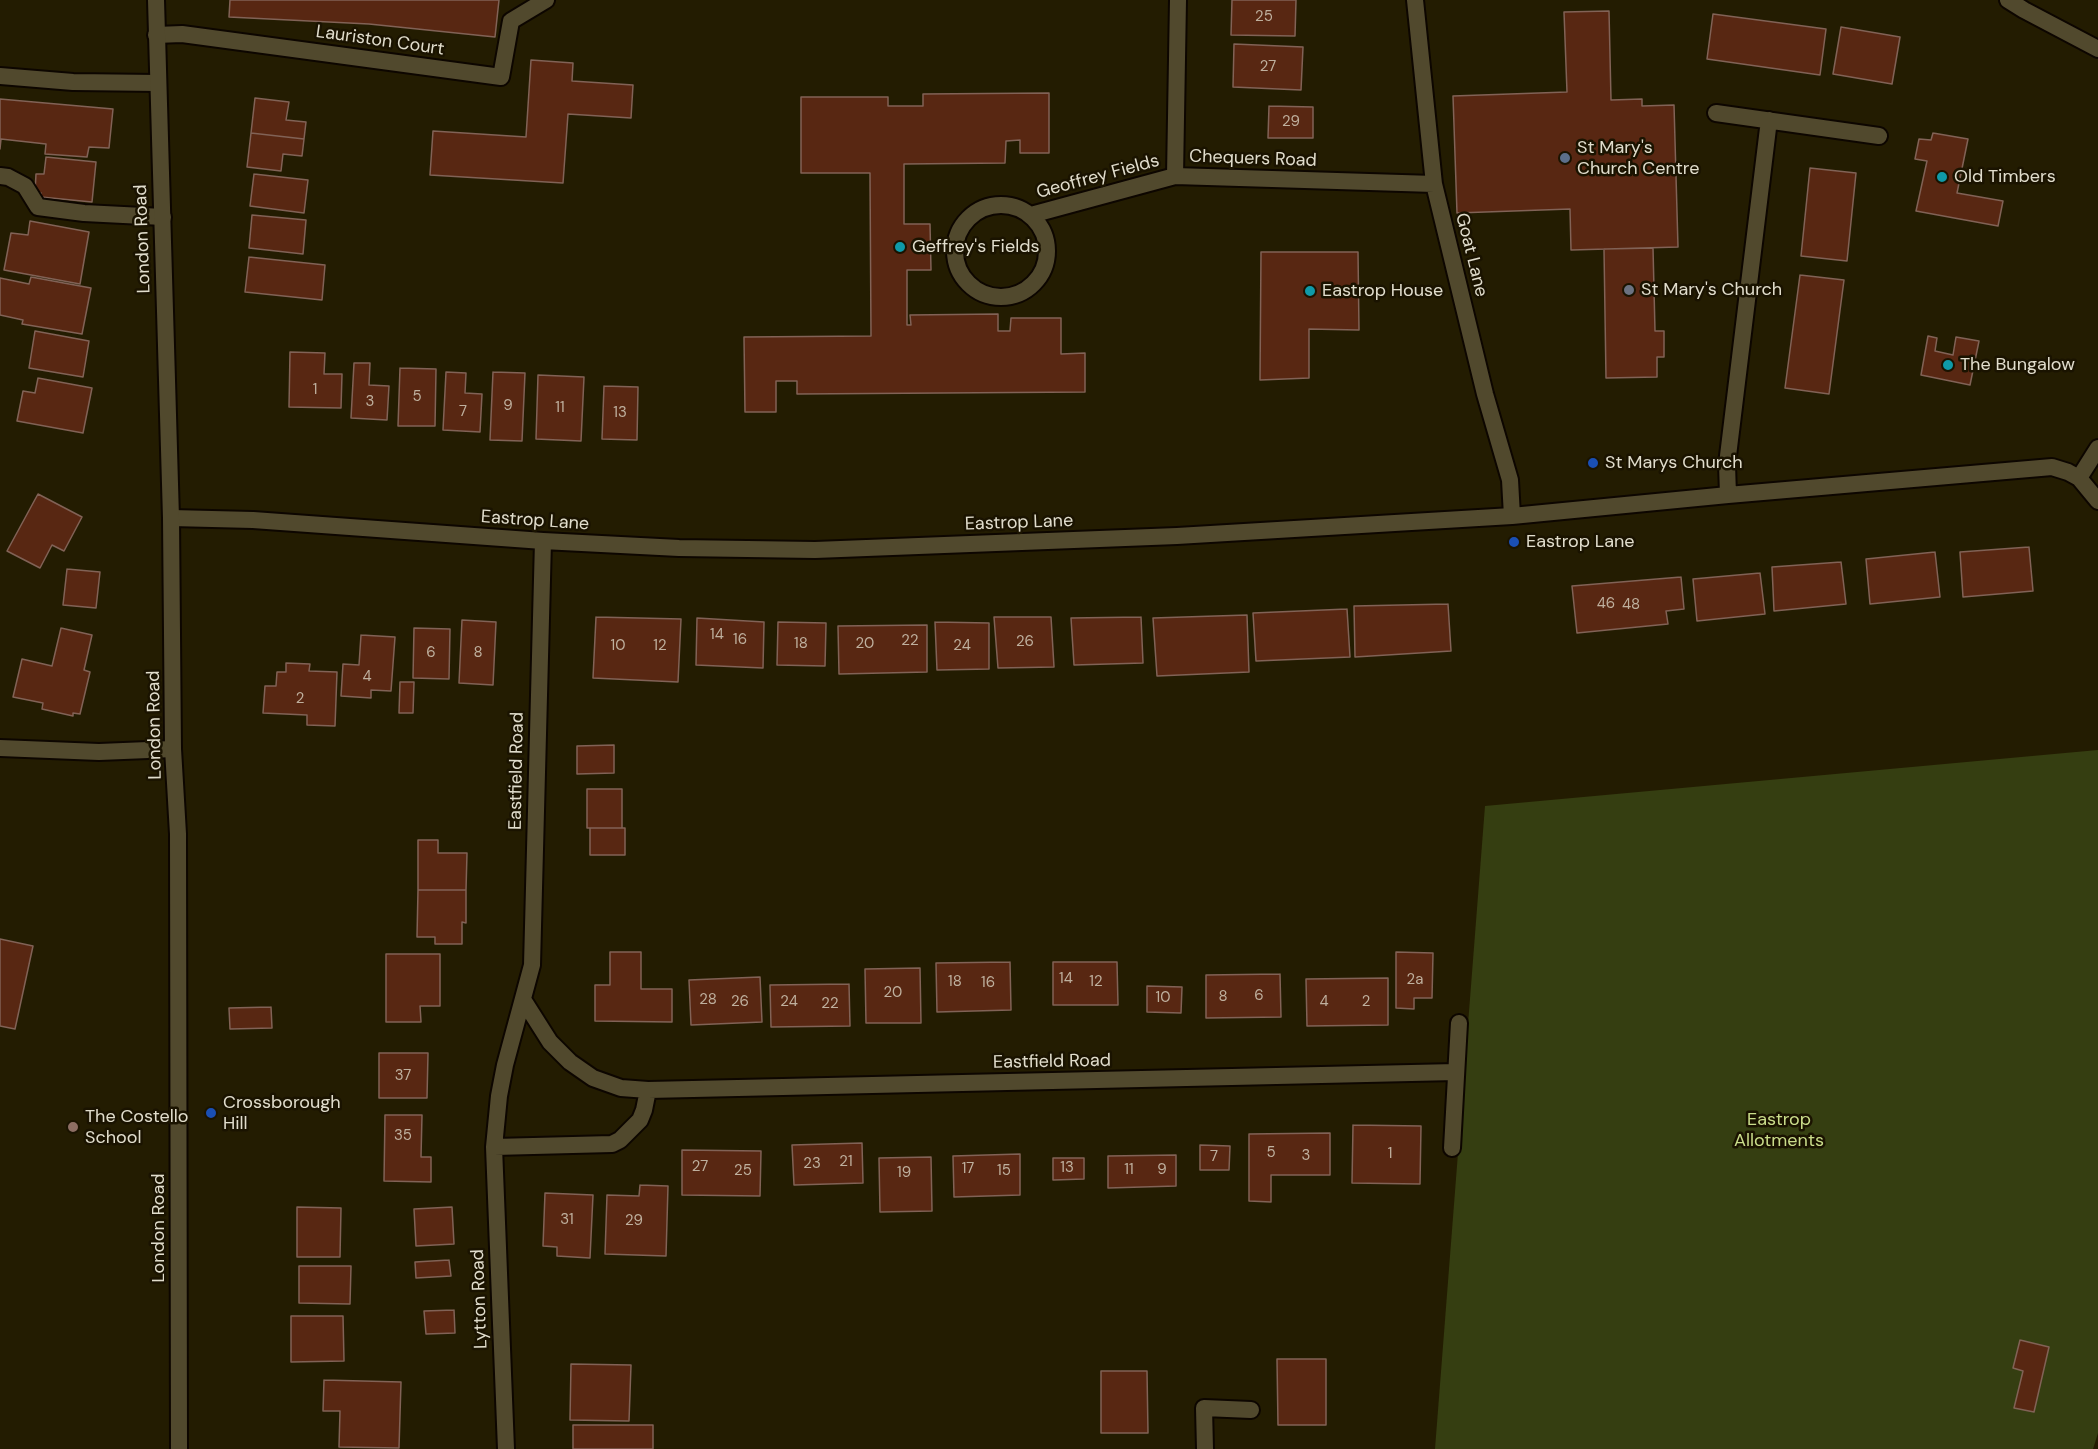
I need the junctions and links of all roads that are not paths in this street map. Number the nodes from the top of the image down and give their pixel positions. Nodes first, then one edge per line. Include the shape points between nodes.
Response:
1 (156, 0) edge
2 (546, 0) edge
3 (1178, 0) edge
4 (1414, 0) edge
5 (2008, 0) edge
6 (156, 35) junction
7 (2098, 49) edge
8 (0, 76) edge
9 (158, 83) junction
10 (1716, 113) dead end
11 (1769, 120) junction
12 (1879, 136) dead end
13 (0, 176) edge
14 (1175, 176) junction
15 (1434, 184) junction
16 (1031, 216) junction
17 (162, 217) junction
18 (2098, 448) edge
19 (2079, 478) junction
20 (1728, 495) junction
21 (2098, 501) edge
22 (1512, 516) junction
23 (171, 518) junction
24 (543, 541) junction
25 (0, 748) edge
26 (173, 749) junction
27 (524, 1001) junction
28 (1459, 1023) dead end
29 (1456, 1072) junction
30 (648, 1090) junction
31 (494, 1147) junction
32 (1452, 1148) dead end
33 (1251, 1410) dead end
34 (179, 1449) edge
35 (506, 1449) edge
36 (1205, 1449) edge

1 - 6 street, London Road
2 - 6 street, Lauriston Court via 511,21 501,77 182,34
3 - 14 street, Chequers Road
4 - 15 street, Goat Lane
5 - 7 street
6 - 9 street, London Road
8 - 9 street
9 - 17 street, London Road
10 - 11 street
11 - 12 street
11 - 20 street via 1727,465
13 - 17 street via 24,186 38,207
14 - 15 street, Chequers Road
14 - 16 street, Geoffrey Fields
15 - 22 street, Goat Lane via 1510,480
16 - 16 street via 1019,208 990,206 965,222 957,235 957,264 974,289 986,296 1015,296 1038,279 1048,253 1041,226
17 - 23 street, London Road
18 - 19 street
19 - 20 street, Eastrop Lane via 2052,467
19 - 21 street
20 - 22 street, Eastrop Lane
22 - 24 street, Eastrop Lane via 1178,536 815,550
23 - 24 street, Eastrop Lane via 253,520
23 - 26 street, London Road
24 - 27 street, Eastfield Road via 532,965
25 - 26 street via 99,752
26 - 34 street, London Road via 178,834
27 - 30 street, Eastfield Road via 550,1042 583,1073 608,1085
27 - 31 street, Eastfield Road via 505,1065
28 - 29 street
29 - 30 street, Eastfield Road
29 - 32 street
30 - 31 street via 640,1120 612,1144
31 - 35 street, Lytton Road
33 - 36 street via 1204,1408

